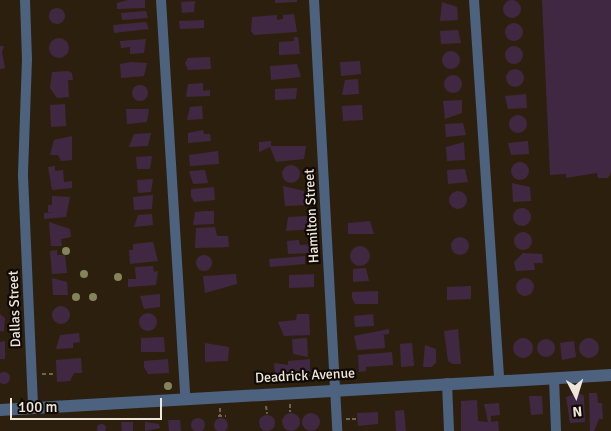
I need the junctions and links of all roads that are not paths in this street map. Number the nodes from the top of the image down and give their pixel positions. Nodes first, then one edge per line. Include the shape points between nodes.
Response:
1 (25, 0) edge
2 (161, 0) edge
3 (314, 0) edge
4 (474, 0) edge
5 (611, 375) edge
6 (554, 378) junction
7 (499, 381) junction
8 (447, 383) junction
9 (334, 389) junction
10 (185, 398) junction
11 (33, 408) junction
12 (0, 410) edge
13 (337, 431) edge
14 (450, 431) edge
15 (556, 431) edge

1 - 11 street, Dallas Street via 27,59 23,176
2 - 10 street
3 - 9 street, Hamilton Street
4 - 7 street
5 - 6 street, Deadrick Avenue
6 - 7 street, Deadrick Avenue
6 - 15 street
7 - 8 street, Deadrick Avenue
8 - 9 street, Deadrick Avenue
8 - 14 street
9 - 10 street, Deadrick Avenue
9 - 13 street, Hamilton Street
10 - 11 street, Deadrick Avenue
11 - 12 street, Deadrick Avenue

